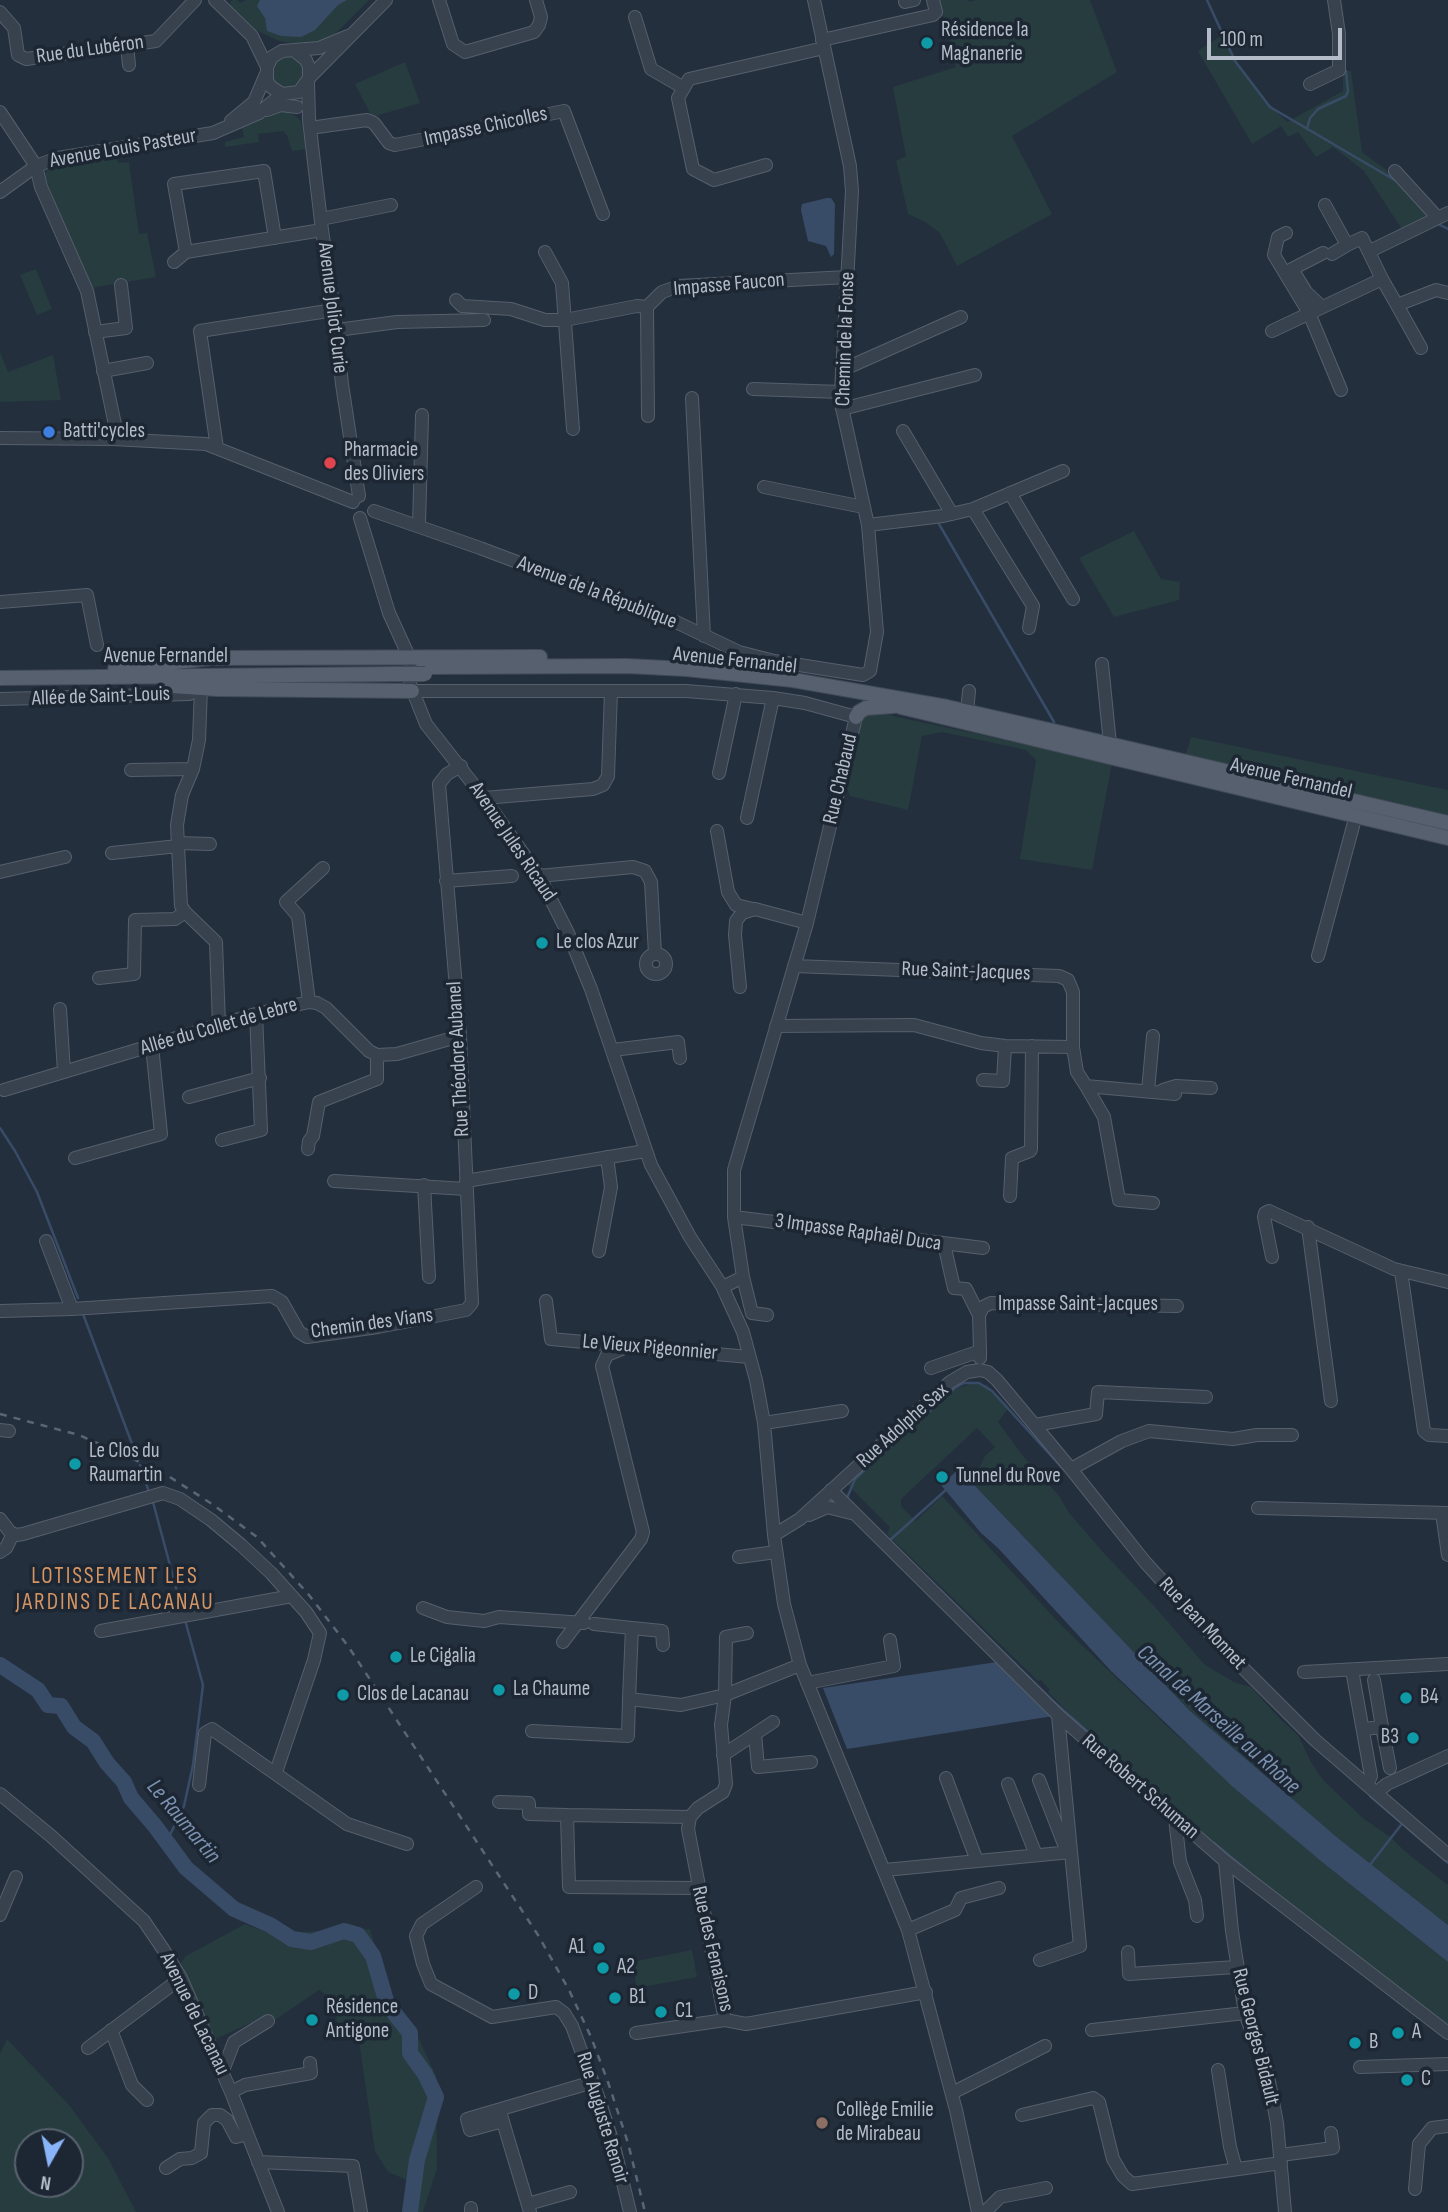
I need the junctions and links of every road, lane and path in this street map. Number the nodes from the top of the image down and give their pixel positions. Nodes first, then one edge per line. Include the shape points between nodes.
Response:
1 (195, 0) edge
2 (215, 0) edge
3 (386, 0) edge
4 (439, 0) edge
5 (536, 0) edge
6 (814, 0) edge
7 (933, 0) edge
8 (1334, 0) edge
9 (0, 12) edge
10 (635, 17) dead end
11 (252, 36) junction
12 (348, 36) junction
13 (823, 44) junction
14 (127, 45) junction
15 (288, 51) junction
16 (129, 65) dead end
17 (266, 70) junction
18 (308, 80) junction
19 (1310, 84) dead end
20 (684, 88) junction
21 (284, 94) junction
22 (298, 107) junction
23 (0, 112) edge
24 (259, 113) junction
25 (310, 124) junction
26 (213, 133) junction
27 (766, 165) dead end
28 (36, 166) junction
29 (1395, 171) dead end
30 (0, 192) edge
31 (391, 205) dead end
32 (1325, 205) dead end
33 (603, 214) dead end
34 (1443, 215) edge
35 (321, 225) junction
36 (1286, 233) dead end
37 (275, 238) junction
38 (1347, 244) junction
39 (1370, 251) junction
40 (186, 252) junction
41 (545, 252) dead end
42 (174, 262) dead end
43 (848, 277) junction
44 (1382, 279) junction
45 (121, 285) dead end
46 (1448, 293) edge
47 (456, 300) dead end
48 (1397, 305) junction
49 (647, 307) junction
50 (1322, 307) junction
51 (334, 310) junction
52 (1310, 313) junction
53 (961, 317) dead end
54 (484, 320) dead end
55 (565, 320) junction
56 (337, 330) junction
57 (1272, 331) dead end
58 (95, 332) junction
59 (1421, 348) dead end
60 (147, 363) dead end
61 (842, 370) junction
62 (103, 371) junction
63 (975, 375) dead end
64 (753, 390) dead end
65 (1341, 390) dead end
66 (841, 392) junction
67 (692, 398) dead end
68 (842, 409) junction
69 (422, 415) dead end
70 (648, 416) dead end
71 (573, 429) dead end
72 (903, 431) dead end
73 (0, 438) edge
74 (118, 439) junction
75 (217, 448) junction
76 (1063, 471) dead end
77 (764, 487) dead end
78 (1010, 493) junction
79 (356, 499) junction
80 (863, 507) junction
81 (974, 509) junction
82 (374, 511) junction
83 (952, 514) junction
84 (360, 518) junction
85 (418, 525) junction
86 (868, 525) junction
87 (1073, 599) dead end
88 (0, 602) edge
89 (1029, 628) dead end
90 (704, 636) junction
91 (97, 645) dead end
92 (1102, 664) dead end
93 (0, 669) edge
94 (410, 672) junction
95 (863, 675) joint
96 (0, 678) edge
97 (61, 678) junction
98 (201, 688) junction
99 (611, 691) junction
100 (969, 691) dead end
101 (736, 694) junction
102 (773, 698) junction
103 (0, 699) edge
104 (894, 706) junction
105 (967, 712) junction
106 (856, 717) junction
107 (1110, 744) junction
108 (460, 766) junction
109 (193, 769) junction
110 (131, 770) dead end
111 (719, 773) dead end
112 (484, 798) junction
113 (1356, 816) junction
114 (747, 818) dead end
115 (1448, 823) edge
116 (717, 831) dead end
117 (1448, 838) edge
118 (178, 844) junction
119 (211, 844) dead end
120 (112, 853) dead end
121 (65, 857) dead end
122 (323, 867) dead end
123 (0, 872) edge
124 (512, 876) dead end
125 (539, 876) junction
126 (446, 881) junction
127 (755, 909) junction
128 (185, 912) junction
129 (807, 923) junction
130 (655, 954) dead end
131 (1318, 957) dead end
132 (794, 966) junction
133 (99, 978) dead end
134 (740, 987) dead end
135 (309, 1002) junction
136 (60, 1009) dead end
137 (256, 1014) junction
138 (219, 1025) junction
139 (776, 1026) junction
140 (460, 1036) junction
141 (1153, 1036) dead end
142 (152, 1046) junction
143 (1005, 1046) junction
144 (1029, 1046) junction
145 (1073, 1047) junction
146 (613, 1050) junction
147 (377, 1055) junction
148 (680, 1058) dead end
149 (64, 1072) junction
150 (260, 1078) junction
151 (983, 1080) dead end
152 (1086, 1086) junction
153 (1210, 1088) dead end
154 (4, 1090) dead end
155 (1152, 1091) junction
156 (1175, 1094) dead end
157 (189, 1097) dead end
158 (1026, 1104) dead end
159 (222, 1140) dead end
160 (308, 1149) dead end
161 (645, 1151) junction
162 (607, 1157) junction
163 (75, 1158) dead end
164 (334, 1181) dead end
165 (424, 1185) junction
166 (466, 1185) junction
167 (1010, 1196) dead end
168 (1153, 1203) dead end
169 (734, 1217) junction
170 (1308, 1227) junction
171 (46, 1241) dead end
172 (944, 1244) junction
173 (983, 1248) dead end
174 (599, 1251) dead end
175 (1272, 1257) dead end
176 (1401, 1271) junction
177 (429, 1277) dead end
178 (743, 1277) junction
179 (1448, 1282) edge
180 (723, 1287) junction
181 (546, 1301) dead end
182 (1177, 1306) dead end
183 (72, 1309) junction
184 (0, 1311) edge
185 (767, 1315) dead end
186 (979, 1315) junction
187 (629, 1346) junction
188 (980, 1351) junction
189 (749, 1357) junction
190 (930, 1368) dead end
191 (981, 1370) junction
192 (1206, 1397) dead end
193 (1331, 1401) dead end
194 (842, 1410) dead end
195 (764, 1423) junction
196 (1035, 1425) junction
197 (1292, 1435) dead end
198 (1448, 1436) edge
199 (1071, 1469) junction
200 (828, 1498) junction
201 (1258, 1508) dead end
202 (1445, 1513) edge
203 (0, 1519) edge
204 (13, 1534) junction
205 (774, 1535) junction
206 (0, 1552) edge
207 (776, 1552) junction
208 (1448, 1555) edge
209 (739, 1557) dead end
210 (292, 1596) junction
211 (423, 1608) dead end
212 (585, 1623) junction
213 (632, 1628) junction
214 (100, 1631) dead end
215 (747, 1633) dead end
216 (890, 1640) dead end
217 (564, 1642) dead end
218 (663, 1645) dead end
219 (1448, 1664) edge
220 (800, 1665) junction
221 (1352, 1670) junction
222 (1304, 1672) dead end
223 (1374, 1680) dead end
224 (807, 1683) junction
225 (725, 1695) junction
226 (629, 1699) junction
227 (1058, 1715) junction
228 (774, 1722) dead end
229 (1382, 1727) junction
230 (1364, 1729) junction
231 (532, 1731) dead end
232 (755, 1734) junction
233 (723, 1755) junction
234 (1448, 1756) edge
235 (811, 1762) dead end
236 (1390, 1768) dead end
237 (276, 1772) junction
238 (946, 1778) dead end
239 (1039, 1780) dead end
240 (1008, 1784) dead end
241 (199, 1785) dead end
242 (1372, 1789) junction
243 (0, 1794) edge
244 (499, 1802) dead end
245 (567, 1815) junction
246 (690, 1817) junction
247 (1175, 1818) junction
248 (407, 1844) dead end
249 (1069, 1852) junction
250 (1448, 1855) edge
251 (1036, 1856) junction
252 (977, 1861) junction
253 (1225, 1861) junction
254 (885, 1870) junction
255 (16, 1877) dead end
256 (476, 1887) dead end
257 (698, 1888) junction
258 (999, 1888) dead end
259 (0, 1915) edge
260 (1197, 1916) dead end
261 (908, 1930) junction
262 (1128, 1952) dead end
263 (1040, 1960) dead end
264 (1236, 1967) junction
265 (181, 1978) junction
266 (926, 1992) junction
267 (1245, 2013) junction
268 (725, 2020) junction
269 (268, 2021) dead end
270 (111, 2030) junction
271 (1092, 2030) dead end
272 (1448, 2033) edge
273 (636, 2034) dead end
274 (1045, 2046) dead end
275 (88, 2048) dead end
276 (310, 2063) dead end
277 (1448, 2064) edge
278 (1360, 2067) dead end
279 (1218, 2070) dead end
280 (222, 2073) junction
281 (593, 2082) junction
282 (231, 2092) junction
283 (952, 2093) junction
284 (147, 2100) dead end
285 (1022, 2115) dead end
286 (1448, 2126) edge
287 (1331, 2133) dead end
288 (247, 2134) junction
289 (1281, 2159) junction
290 (258, 2162) junction
291 (166, 2168) dead end
292 (1236, 2169) junction
293 (1046, 2188) dead end
294 (1415, 2189) dead end
295 (570, 2192) dead end
296 (529, 2208) edge
297 (278, 2212) edge
298 (361, 2212) edge
299 (630, 2212) edge
300 (978, 2212) edge
301 (985, 2212) edge
302 (1285, 2212) edge

1 - 14 street, Rue du Lubéron via 156,41
2 - 11 street
3 - 12 street
4 - 5 street via 453,44 465,52 534,32 541,18
6 - 13 street, Chemin de la Fonse
7 - 13 street via 933,15
8 - 19 street via 1339,70
9 - 14 street, Rue du Lubéron via 14,28 22,59
10 - 20 street via 651,69
11 - 15 street
11 - 17 street
12 - 15 street via 319,48
12 - 18 street
13 - 20 street via 689,79
13 - 43 street, Chemin de la Fonse via 849,153
14 - 16 street
15 - 17 street via 272,57
15 - 18 street via 306,60
17 - 21 street via 271,87
17 - 26 street, Avenue Louis Pasteur via 254,102
18 - 21 street via 299,92
18 - 25 street, Avenue Joliot Curie
20 - 27 street via 678,98 693,169 714,180
21 - 22 street
21 - 24 street, Avenue Louis Pasteur
22 - 24 street, Avenue Louis Pasteur via 281,105
22 - 25 street
23 - 28 street
24 - 26 street, Avenue Louis Pasteur
25 - 33 street, Impasse Chicolles via 367,120 395,145 564,111
25 - 35 street, Avenue Joliot Curie
26 - 28 street, Avenue Louis Pasteur via 74,154
28 - 30 street, Avenue Louis Pasteur
28 - 58 street via 87,291
29 - 34 street
31 - 35 street
32 - 38 street
34 - 39 street
35 - 37 street
35 - 51 street, Avenue Joliot Curie
36 - 52 street via 1278,237 1274,254
37 - 40 street
37 - 40 street via 264,171 174,184
38 - 39 street via 1362,238
38 - 50 street via 1292,269
39 - 44 street
40 - 42 street
41 - 55 street via 562,283
43 - 49 street, Impasse Faucon via 679,286 662,292
43 - 61 street, Chemin de la Fonse
44 - 48 street
44 - 50 street
45 - 58 street via 126,328
46 - 48 street via 1436,289
47 - 55 street, Impasse Faucon via 462,306 511,309 545,320
48 - 59 street
49 - 55 street, Impasse Faucon
49 - 70 street
50 - 52 street
51 - 56 street, Avenue Joliot Curie
51 - 75 street via 200,331
52 - 57 street
52 - 65 street
53 - 61 street
54 - 56 street via 397,322
55 - 71 street
56 - 79 street, Avenue Joliot Curie
58 - 62 street
60 - 62 street
61 - 66 street, Chemin de la Fonse
62 - 74 street
63 - 68 street
64 - 66 street
66 - 68 street, Chemin de la Fonse
67 - 90 street
68 - 80 street, Chemin de la Fonse
69 - 85 street
72 - 83 street
73 - 74 street
74 - 75 street via 206,443
75 - 79 street
76 - 78 street
77 - 80 street
78 - 81 street
78 - 87 street
79 - 82 street via 371,499
79 - 84 street via 354,514
80 - 86 street, Chemin de la Fonse
81 - 83 street
81 - 89 street via 1033,606
82 - 84 street
82 - 85 street, Avenue de la République
83 - 86 street
84 - 94 street, Avenue Jules Ricaud
85 - 90 street, Avenue de la République
86 - 95 street, Chemin de la Fonse via 877,632 870,671
88 - 91 street via 87,595
90 - 95 street, Avenue de la République via 774,661
92 - 107 street
93 - 94 main road, Avenue Fernandel
94 - 97 main road, Avenue Fernandel
94 - 98 main road
94 - 99 street, Rue Chabaud
94 - 104 main road, Avenue Fernandel via 712,678
94 - 105 main road, Avenue Fernandel via 627,666 747,674
94 - 108 street, Avenue Jules Ricaud via 426,724
96 - 97 main road, Avenue Fernandel
97 - 98 main road
98 - 103 street, Allée de Saint-Louis via 189,694
98 - 109 street
99 - 101 street, Rue Chabaud
99 - 112 street via 608,776 603,785
100 - 105 street
101 - 102 street, Rue Chabaud
101 - 111 street
102 - 106 street, Rue Chabaud
102 - 114 street
104 - 106 main road via 866,708
104 - 113 main road, Avenue Fernandel
105 - 107 main road, Avenue Fernandel
106 - 129 street, Rue Chabaud
107 - 115 main road, Avenue Fernandel
108 - 112 street, Avenue Jules Ricaud
108 - 126 street, Rue Théodore Aubanel via 439,784
109 - 110 street
109 - 118 street via 182,795
112 - 125 street, Avenue Jules Ricaud
113 - 117 main road, Avenue Fernandel
113 - 131 street
116 - 127 street via 728,892 736,905
118 - 119 street
118 - 120 street
118 - 128 street
121 - 123 street
122 - 135 street via 286,902 298,916
124 - 126 street
125 - 130 street via 633,867 645,871 651,882
125 - 146 street, Avenue Jules Ricaud via 568,933
126 - 140 street, Rue Théodore Aubanel
127 - 129 street
127 - 134 street via 742,913 736,921
128 - 133 street via 175,919 135,920 134,974
128 - 138 street via 216,942
129 - 132 street, Rue Chabaud
132 - 139 street, Rue Chabaud
132 - 145 street, Rue Saint-Jacques via 1059,976 1068,980 1073,992
135 - 137 street, Allée du Collet de Lebre
135 - 147 street, Allée du Collet de Lebre via 326,1008
136 - 149 street
137 - 138 street, Allée du Collet de Lebre
137 - 150 street
138 - 142 street, Allée du Collet de Lebre
139 - 143 street via 914,1026
139 - 169 street, Rue Chabaud via 734,1170
140 - 147 street
140 - 166 street, Rue Théodore Aubanel
141 - 155 street
142 - 149 street, Allée du Collet de Lebre
142 - 163 street via 161,1134
143 - 144 street
143 - 151 street via 1003,1081
144 - 145 street
144 - 158 street
144 - 167 street via 1031,1149 1012,1158
145 - 152 street, Rue Saint-Jacques via 1077,1072
146 - 148 street via 678,1042
146 - 161 street, Avenue Jules Ricaud
147 - 160 street via 377,1079 319,1102
149 - 154 street, Allée du Collet de Lebre
150 - 157 street
150 - 159 street via 261,1130
152 - 155 street
152 - 168 street, Rue Saint-Jacques via 1104,1117 1119,1199
153 - 155 street via 1176,1086
155 - 156 street
161 - 162 street
161 - 180 street, Avenue Jules Ricaud
162 - 166 street
162 - 174 street via 611,1187
164 - 165 street
165 - 166 street
165 - 177 street
166 - 183 street, Chemin des Vians via 472,1303 466,1310 307,1336 299,1332 282,1302 272,1296
169 - 172 street, 3 Impasse Raphaël Duca
169 - 178 street, Rue Chabaud
170 - 175 street via 1277,1213 1265,1213
170 - 176 street
170 - 193 street
171 - 183 street
172 - 173 street, 3 Impasse Raphaël Duca
172 - 186 street via 954,1288 966,1289
176 - 179 street
176 - 198 street via 1424,1431
178 - 180 street
178 - 185 street, Rue Chabaud via 752,1313
180 - 189 street, Avenue Jules Ricaud
181 - 187 street, Le Vieux Pigeonnier via 551,1339
182 - 186 street, Impasse Saint-Jacques via 991,1303
183 - 184 street, Chemin des Vians
186 - 188 street, Impasse Saint-Jacques
187 - 189 street, Le Vieux Pigeonnier
187 - 212 street via 607,1355 602,1366 643,1532
188 - 190 street, Rue Adolphe Sax
188 - 191 street
189 - 195 street, Avenue Jules Ricaud
191 - 196 street, Rue Jean Monnet via 998,1380
191 - 200 street, Rue Adolphe Sax via 950,1382
192 - 196 street via 1098,1392 1096,1414
194 - 195 street
195 - 205 street, Avenue Jules Ricaud
196 - 199 street, Rue Jean Monnet
197 - 199 street via 1233,1439 1149,1432
199 - 242 street, Rue Jean Monnet via 1145,1562 1224,1649 1315,1740
200 - 205 street, Rue Adolphe Sax
200 - 227 street, Rue Robert Schuman via 855,1514
201 - 202 street
202 - 208 street
203 - 204 street
204 - 206 street
204 - 210 street via 163,1493 211,1520
205 - 207 street, Avenue Jules Ricaud
207 - 209 street
207 - 220 street, Avenue Jules Ricaud via 783,1604
210 - 214 street
210 - 237 street via 320,1633
211 - 212 street via 447,1617 484,1621 499,1617
212 - 213 street
212 - 217 street
213 - 218 street via 662,1631
213 - 226 street
215 - 225 street via 726,1637
216 - 224 street via 894,1666
219 - 221 street
220 - 224 street, Avenue Jules Ricaud
220 - 225 street
221 - 222 street
221 - 230 street
223 - 229 street
224 - 254 street, Avenue Jules Ricaud
225 - 226 street via 681,1705
225 - 233 street
226 - 231 street via 628,1736
227 - 247 street, Rue Robert Schuman
227 - 249 street
228 - 232 street
229 - 230 street
229 - 236 street
230 - 242 street
232 - 233 street
232 - 235 street via 758,1767
233 - 246 street via 723,1791
234 - 242 street
237 - 241 street via 212,1729 205,1734
237 - 248 street via 347,1824
238 - 252 street
239 - 249 street
240 - 251 street
242 - 250 street, Rue Jean Monnet
243 - 265 street, Avenue de Lacanau via 144,1921
244 - 245 street via 528,1803 529,1814
245 - 246 street
245 - 257 street via 569,1887
246 - 257 street, Rue des Fenaisons
247 - 253 street, Rue Robert Schuman
247 - 260 street via 1180,1862
249 - 251 street
249 - 263 street via 1080,1946
251 - 252 street
252 - 254 street
253 - 264 street, Rue Georges Bidault
253 - 272 street, Rue Robert Schuman
254 - 261 street, Avenue Jules Ricaud
255 - 259 street
256 - 281 street, Rue Auguste Renoir via 422,1924 416,1936 431,1984 492,2017 556,2007 572,2026
257 - 268 street, Rue des Fenaisons
258 - 261 street via 961,1898 955,1910
261 - 266 street, Avenue Jules Ricaud
262 - 264 street via 1129,1974
264 - 267 street, Rue Georges Bidault
265 - 270 street
265 - 280 street, Avenue de Lacanau
266 - 268 street, Rue des Fenaisons via 746,2024
266 - 283 street, Avenue Jules Ricaud
267 - 271 street
267 - 289 street, Rue Georges Bidault via 1268,2076
268 - 273 street
269 - 280 street via 234,2042
270 - 275 street
270 - 284 street via 132,2085
274 - 283 street
276 - 282 street via 311,2073 245,2085
277 - 278 street
279 - 292 street
280 - 282 street, Avenue de Lacanau
281 - 296 street via 501,2115
281 - 299 street, Rue Auguste Renoir
282 - 288 street, Avenue de Lacanau
283 - 300 street, Avenue Jules Ricaud
285 - 292 street via 1093,2098 1099,2102 1113,2158 1132,2184
286 - 294 street via 1432,2128 1419,2144
287 - 289 street via 1335,2152
288 - 290 street, Avenue de Lacanau
288 - 291 street via 236,2137 227,2120 212,2115 204,2123 201,2153
289 - 292 street
289 - 302 street, Rue Georges Bidault
290 - 297 street, Avenue de Lacanau
290 - 298 street via 353,2166
293 - 301 street via 1000,2197
295 - 296 street

